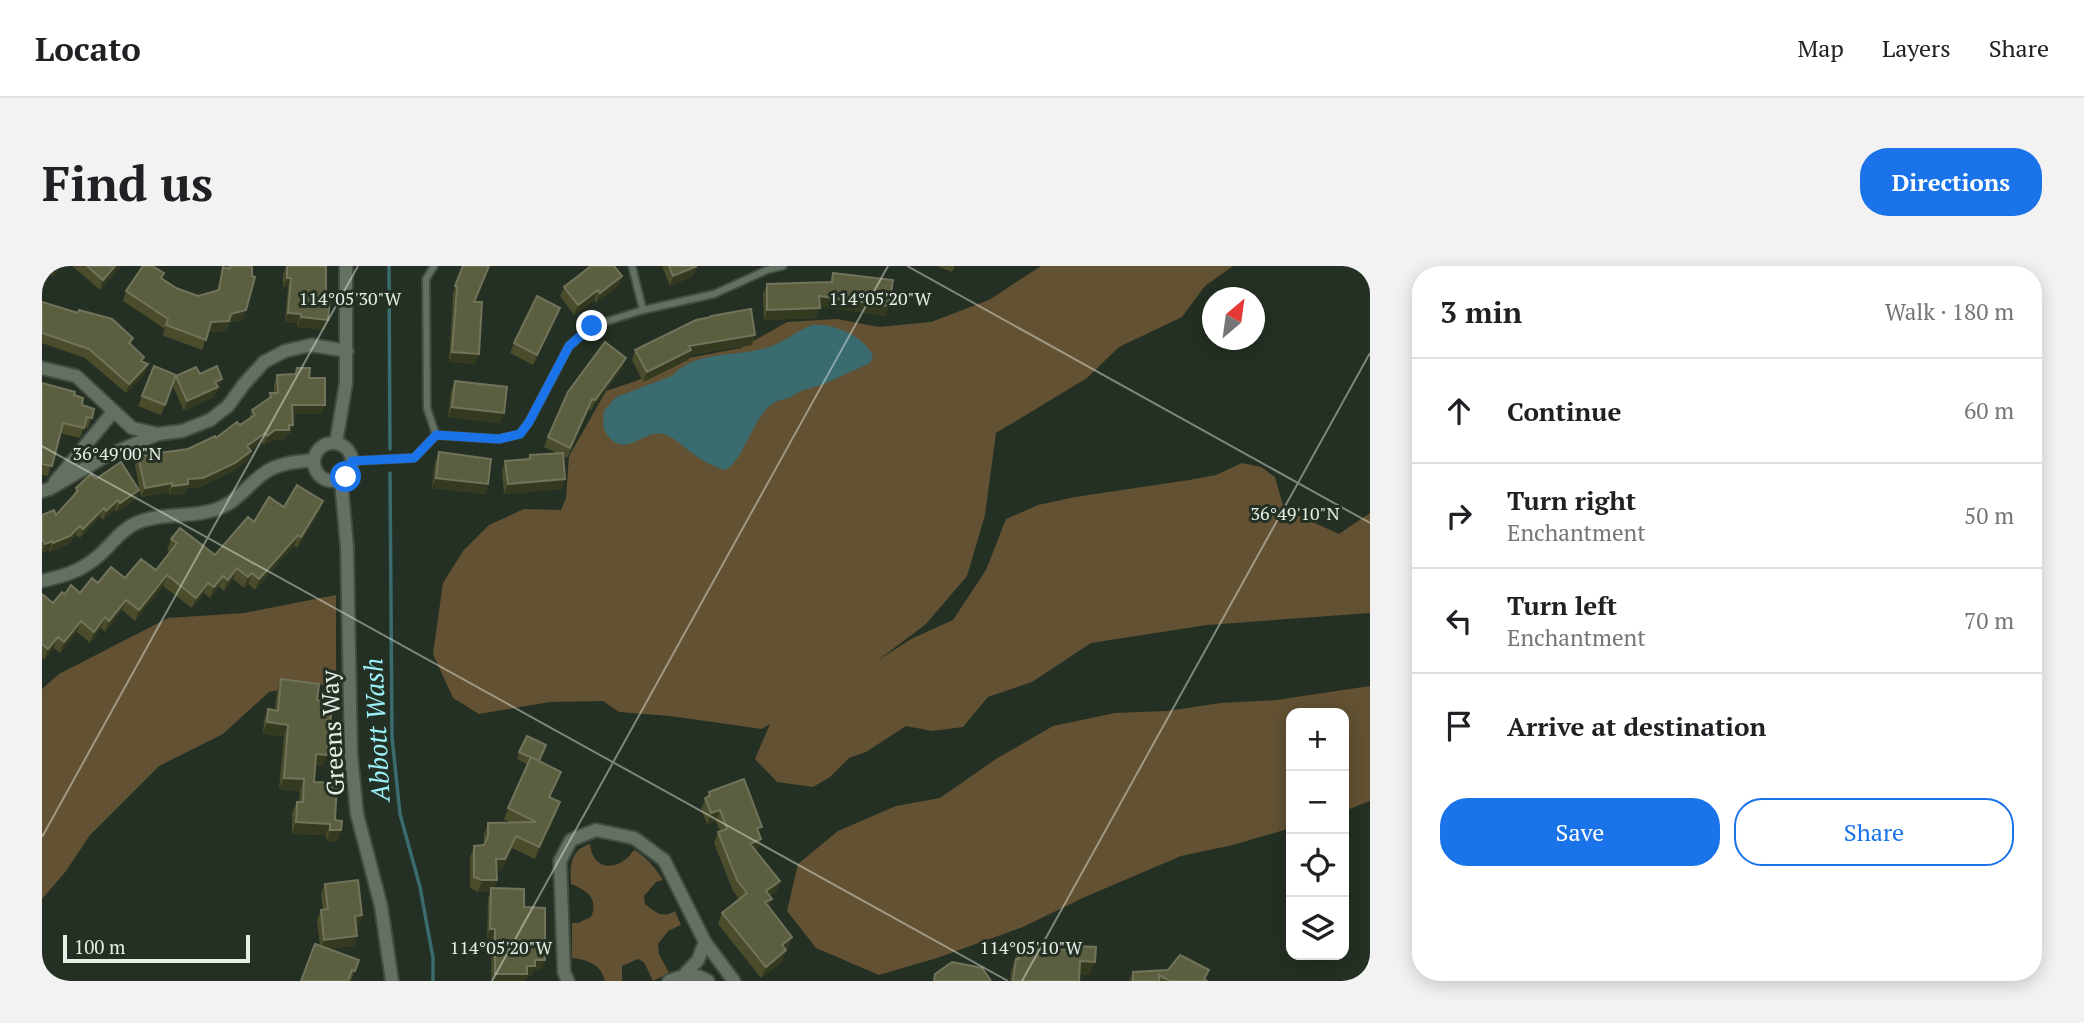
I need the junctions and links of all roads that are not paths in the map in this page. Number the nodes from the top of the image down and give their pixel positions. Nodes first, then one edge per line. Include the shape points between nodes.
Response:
1 (346, 266) edge
2 (434, 266) edge
3 (632, 266) edge
4 (783, 266) edge
5 (643, 310) junction
6 (347, 351) junction
7 (42, 368) edge
8 (113, 412) junction
9 (158, 434) junction
10 (436, 435) junction
11 (336, 443) junction
12 (314, 460) junction
13 (352, 461) junction
14 (341, 480) junction
15 (46, 490) edge
16 (42, 581) edge
17 (705, 942) junction
18 (685, 974) junction
19 (392, 981) edge
20 (568, 981) edge
21 (669, 981) edge
22 (708, 981) edge
23 (734, 981) edge

1 - 6 street
2 - 10 lane via 426,279 427,408
3 - 5 lane
4 - 5 lane via 714,294
5 - 10 lane via 592,326 569,346 520,434 499,439
6 - 9 street via 311,345 285,351 264,362 228,406 210,420
6 - 11 street
7 - 8 street via 76,376
8 - 9 street via 132,428
8 - 15 street
9 - 15 street via 104,457
10 - 13 lane via 414,458
11 - 12 street via 324,445
11 - 13 street via 347,449
12 - 14 street via 319,476
12 - 16 street via 279,465 226,505 200,514 136,523 73,574
13 - 14 street via 350,472
14 - 19 street, Greens Way via 357,814 381,906
17 - 18 street via 698,960
17 - 20 street via 664,860 634,838 596,831 571,840 560,861
17 - 23 street
18 - 21 street
18 - 22 street

